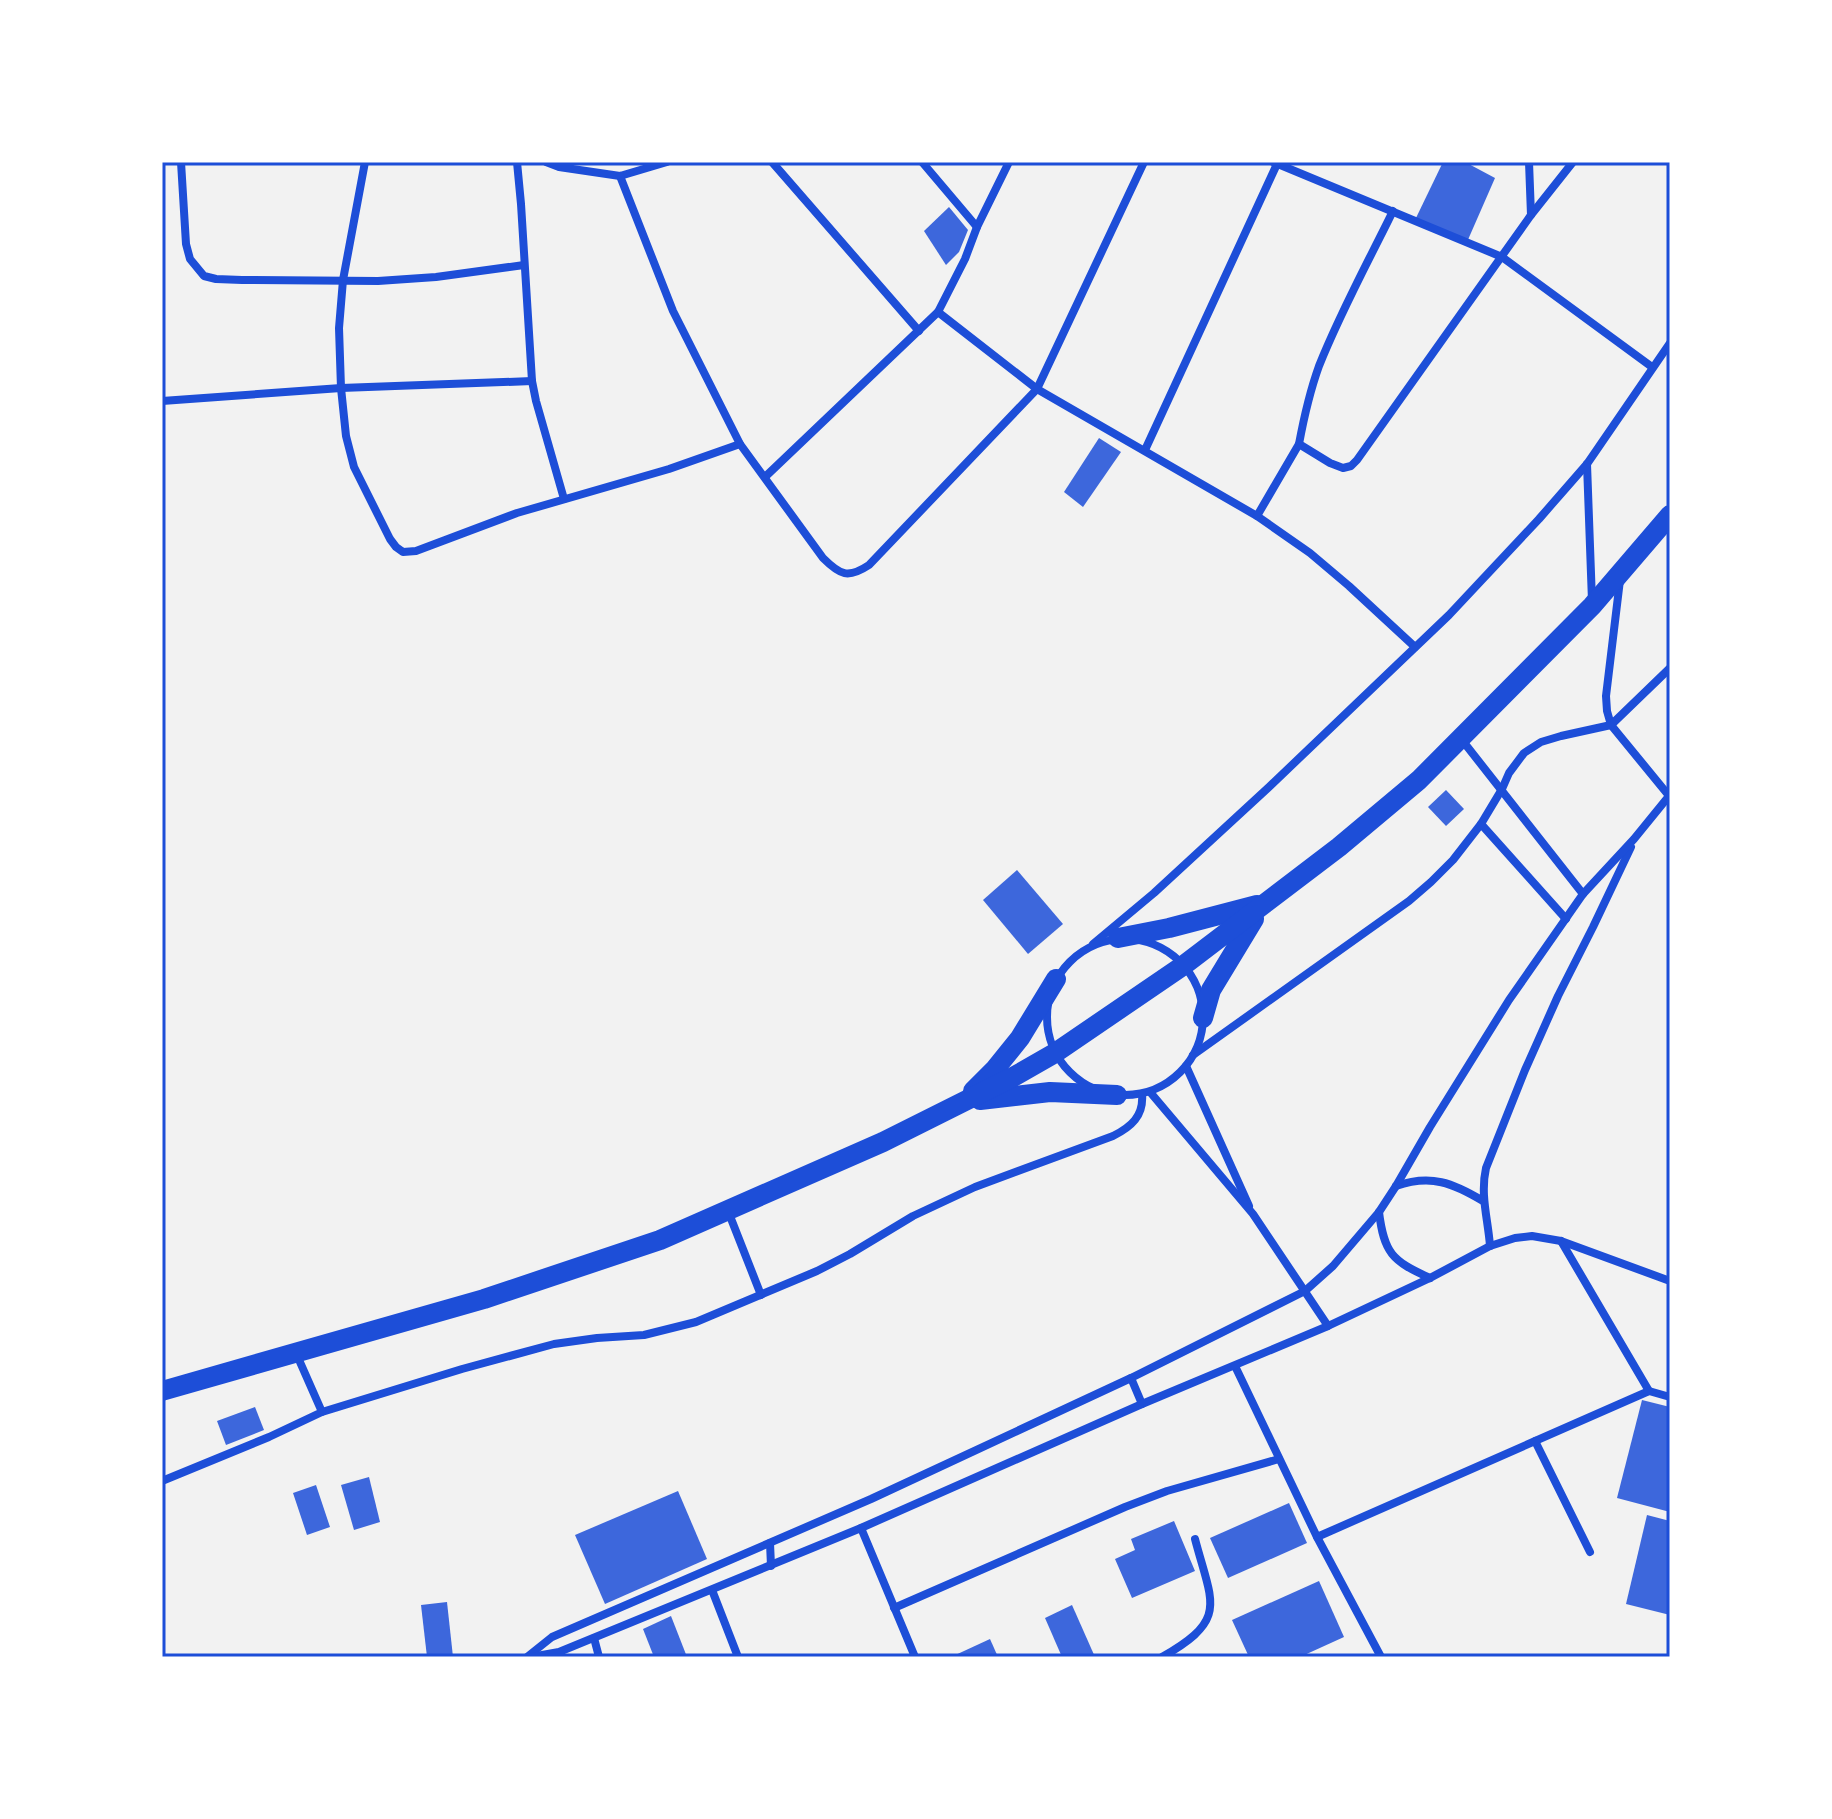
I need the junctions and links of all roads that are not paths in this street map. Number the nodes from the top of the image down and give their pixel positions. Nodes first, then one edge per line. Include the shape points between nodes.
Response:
1 (181, 162) edge
2 (365, 162) edge
3 (517, 162) edge
4 (546, 162) edge
5 (667, 162) edge
6 (772, 162) edge
7 (922, 162) edge
8 (1009, 162) edge
9 (1144, 162) edge
10 (1529, 162) edge
11 (1573, 162) edge
12 (1275, 163) edge
13 (620, 176) junction
14 (1393, 211) junction
15 (1531, 215) junction
16 (977, 227) junction
17 (1502, 257) junction
18 (524, 265) junction
19 (343, 280) junction
20 (938, 312) junction
21 (919, 331) junction
22 (1670, 343) edge
23 (1652, 367) junction
24 (532, 381) junction
25 (341, 388) junction
26 (1037, 389) junction
27 (162, 401) edge
28 (740, 444) junction
29 (1299, 444) junction
30 (1145, 450) junction
31 (1587, 464) junction
32 (765, 477) junction
33 (564, 499) junction
34 (1670, 515) edge
35 (1257, 516) junction
36 (1621, 573) junction
37 (1592, 606) junction
38 (1415, 647) junction
39 (1670, 668) edge
40 (1611, 725) junction
41 (1461, 739) junction
42 (1502, 789) junction
43 (1670, 796) edge
44 (1481, 824) junction
45 (1634, 839) junction
46 (1583, 894) junction
47 (1265, 903) junction
48 (1566, 919) junction
49 (1118, 938) junction
50 (1093, 944) junction
51 (1184, 965) junction
52 (1056, 979) junction
53 (1203, 1018) junction
54 (1055, 1053) junction
55 (1193, 1055) junction
56 (1186, 1066) junction
57 (1146, 1093) junction
58 (1117, 1095) junction
59 (961, 1103) junction
60 (1396, 1186) junction
61 (1483, 1201) junction
62 (728, 1211) junction
63 (1379, 1212) junction
64 (1253, 1214) junction
65 (1561, 1241) junction
66 (1490, 1246) junction
67 (1430, 1278) junction
68 (1670, 1281) edge
69 (1305, 1291) junction
70 (761, 1295) junction
71 (1328, 1326) junction
72 (296, 1352) junction
73 (1235, 1366) junction
74 (1131, 1378) junction
75 (162, 1391) edge
76 (1649, 1391) junction
77 (1670, 1397) edge
78 (1142, 1404) junction
79 (322, 1412) junction
80 (1535, 1441) junction
81 (1279, 1459) junction
82 (162, 1481) edge
83 (861, 1528) junction
84 (1317, 1537) junction
85 (1195, 1539) dead end
86 (770, 1543) junction
87 (1590, 1552) dead end
88 (771, 1566) junction
89 (712, 1590) junction
90 (894, 1608) junction
91 (594, 1638) junction
92 (529, 1657) edge
93 (599, 1657) edge
94 (738, 1657) edge
95 (915, 1657) edge
96 (1162, 1657) edge
97 (1381, 1657) edge

1 - 19 street via 186,244 204,276
2 - 19 street
3 - 18 street
4 - 13 street
5 - 13 street
6 - 21 street
7 - 16 street
8 - 16 street
9 - 26 street
10 - 15 street
11 - 15 street
12 - 14 street
12 - 30 street
13 - 28 street via 673,311
14 - 17 street
14 - 29 street via 1319,367
15 - 17 street
16 - 20 street
17 - 23 street
17 - 29 street via 1351,466 1330,463
18 - 19 street via 407,279
18 - 24 street
19 - 25 street
20 - 21 street
20 - 26 street
21 - 32 street
22 - 23 street
23 - 31 street
24 - 25 street
24 - 33 street
25 - 27 street
25 - 33 street via 354,467 390,539 403,552
26 - 30 street
26 - 32 street via 858,572 848,575 829,565
28 - 32 street
28 - 33 street
29 - 35 street
30 - 35 street
31 - 37 street
31 - 38 street
34 - 36 highway
35 - 38 street via 1310,553
36 - 37 highway
36 - 40 street via 1606,696
37 - 41 highway
38 - 50 street
39 - 40 street
40 - 42 street via 1541,742 1517,760
40 - 43 street
41 - 42 street
41 - 47 highway via 1408,790
42 - 44 street
42 - 46 street
43 - 45 street
44 - 48 street
44 - 55 street via 1453,860 1409,901
45 - 46 street
45 - 61 street via 1525,1070 1486,1168
46 - 48 street
47 - 49 highway
47 - 51 highway
47 - 53 highway via 1211,990
48 - 60 street via 1509,1000
49 - 50 street
49 - 51 street via 1165,949
50 - 52 street via 1071,959
51 - 53 street via 1199,991
51 - 54 highway
52 - 54 street via 1047,1003 1047,1029
52 - 59 highway via 1020,1038
53 - 55 street
54 - 58 street via 1070,1074
54 - 59 highway
55 - 56 street
56 - 57 street
56 - 64 street
57 - 58 street
57 - 64 street
57 - 70 street via 1139,1116 1113,1136 975,1187
58 - 59 highway via 1050,1092
59 - 62 highway
60 - 61 street via 1442,1181
60 - 63 street
61 - 66 street
62 - 70 street
62 - 72 highway via 562,1274
63 - 67 street via 1387,1249
63 - 69 street
64 - 69 street
65 - 66 street via 1532,1236
65 - 68 street
65 - 76 street
66 - 67 street
67 - 71 street
69 - 71 street
69 - 74 street
70 - 79 street via 668,1331 554,1344
71 - 73 street
72 - 75 highway
72 - 79 street
73 - 78 street
73 - 81 street
74 - 78 street
74 - 86 street
76 - 77 street
76 - 80 street
78 - 83 street
79 - 82 street
80 - 84 street
80 - 87 street
81 - 84 street
81 - 90 street via 1153,1496
83 - 88 street
83 - 90 street
84 - 97 street
85 - 96 street via 1211,1601 1209,1618 1187,1643
86 - 88 street
86 - 92 street via 552,1637
88 - 89 street
89 - 91 street
89 - 94 street
90 - 95 street
91 - 92 street
91 - 93 street

